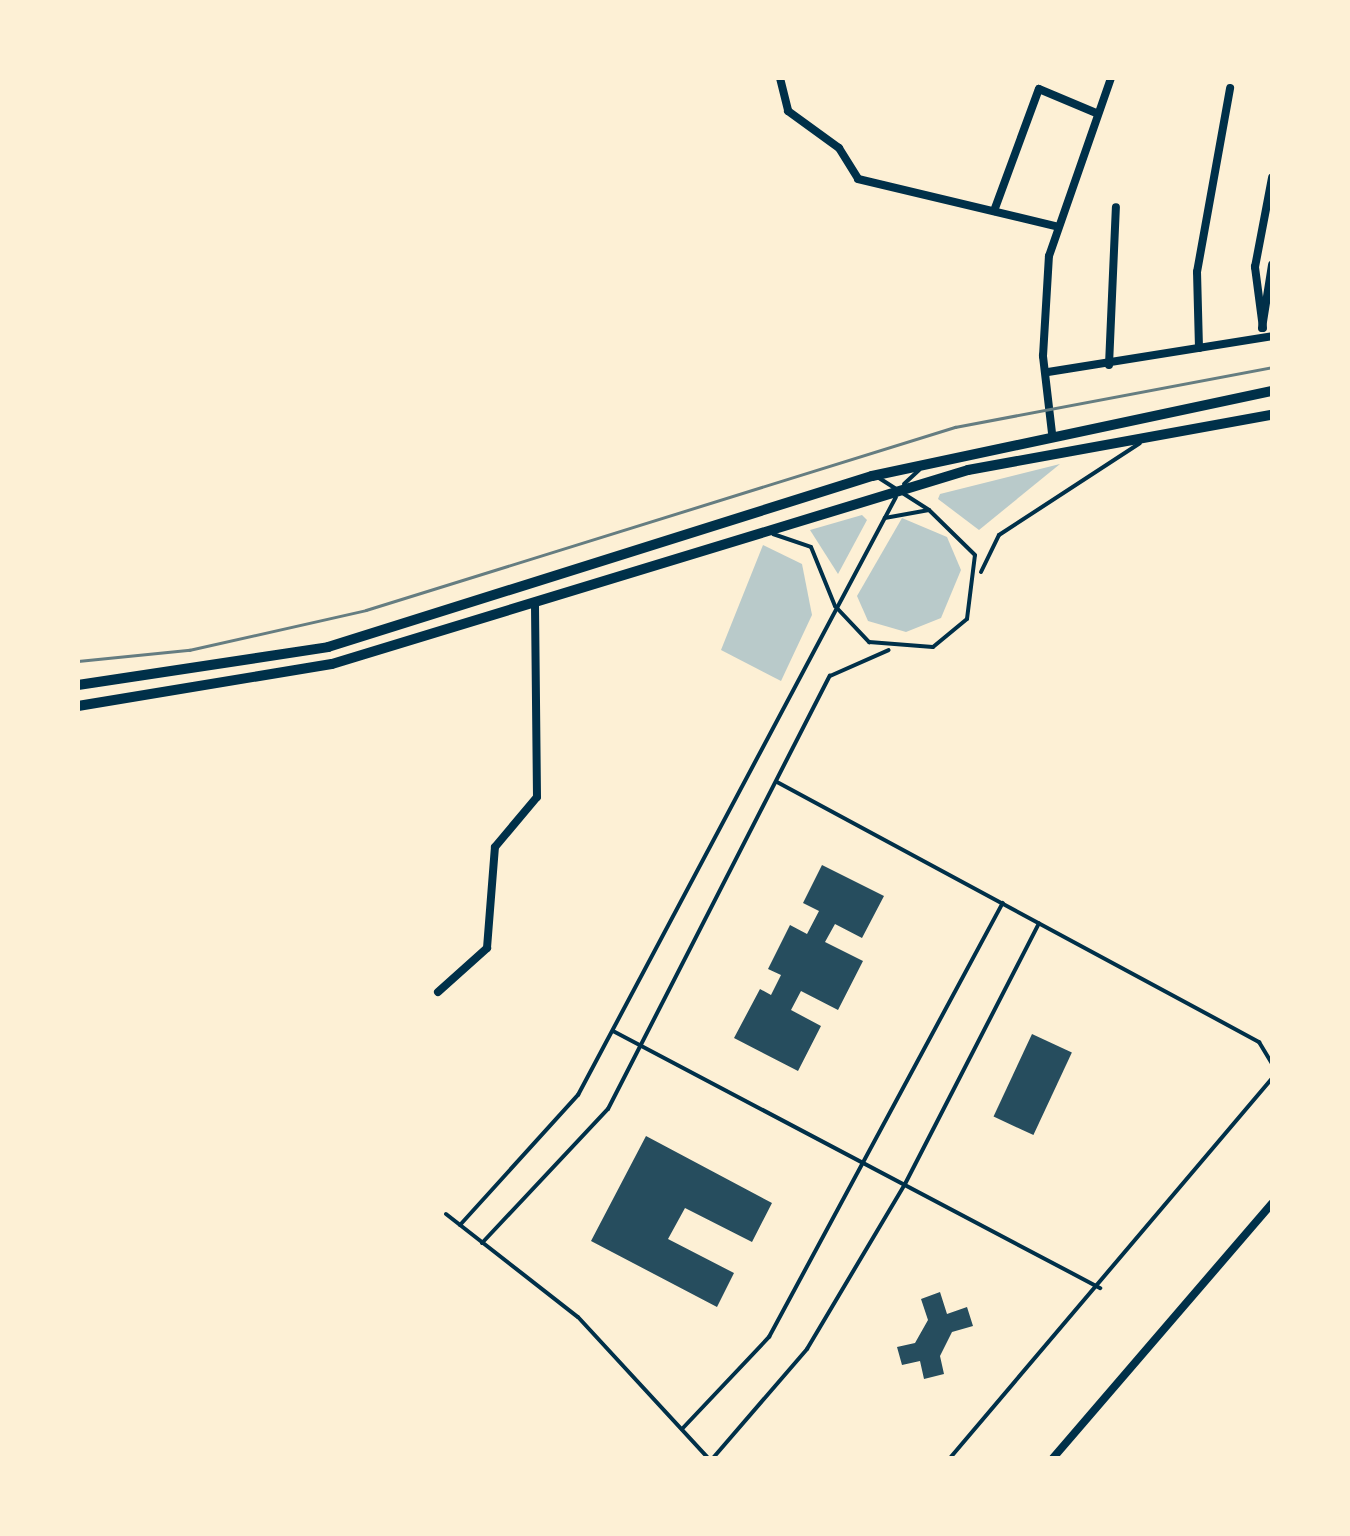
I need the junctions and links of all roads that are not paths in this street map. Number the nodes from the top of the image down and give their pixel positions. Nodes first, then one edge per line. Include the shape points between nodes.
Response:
1 (780, 78) edge
2 (1111, 78) edge
3 (1230, 88) dead end
4 (1096, 113) junction
5 (1272, 178) edge
6 (1116, 208) dead end
7 (994, 211) junction
8 (1056, 226) junction
9 (1272, 265) edge
10 (1262, 332) junction
11 (1272, 336) edge
12 (1199, 348) junction
13 (1109, 366) junction
14 (1048, 372) junction
15 (1272, 392) edge
16 (1272, 414) edge
17 (1052, 433) junction
18 (1147, 440) junction
19 (1055, 454) junction
20 (936, 460) junction
21 (872, 476) junction
22 (900, 489) junction
23 (929, 510) junction
24 (885, 518) junction
25 (754, 532) junction
26 (979, 577) junction
27 (535, 603) junction
28 (834, 606) junction
29 (889, 650) junction
30 (78, 685) edge
31 (78, 706) edge
32 (776, 782) junction
33 (1003, 904) junction
34 (1039, 923) junction
35 (438, 992) dead end
36 (614, 1030) junction
37 (641, 1045) junction
38 (1272, 1064) edge
39 (1272, 1078) edge
40 (866, 1164) junction
41 (905, 1184) junction
42 (1272, 1202) edge
43 (446, 1214) dead end
44 (460, 1226) junction
45 (482, 1243) junction
46 (1100, 1288) junction
47 (682, 1429) junction
48 (710, 1458) edge
49 (950, 1458) edge
50 (1054, 1458) edge

1 - 7 street via 788,111 839,148 858,178
2 - 4 street
3 - 12 street via 1197,272
4 - 7 street via 1039,89
4 - 8 street
5 - 10 street via 1255,266
6 - 13 street
7 - 8 street
8 - 14 street via 1043,334
9 - 10 street
10 - 11 street
10 - 12 street
12 - 13 street
13 - 14 street
14 - 17 street
15 - 17 main road
16 - 18 main road
17 - 19 main road
17 - 20 main road
18 - 19 main road
18 - 26 lane via 998,535
19 - 22 main road
20 - 21 main road
20 - 22 lane
21 - 22 lane
21 - 30 main road via 328,647
22 - 23 lane
22 - 24 lane
22 - 25 main road
23 - 24 lane
23 - 26 lane via 965,535
24 - 28 lane
25 - 27 main road
25 - 28 lane via 802,540
26 - 29 lane via 952,636
27 - 31 main road via 282,676
27 - 35 street via 537,797 495,847 487,948
28 - 29 lane
28 - 36 lane
29 - 32 lane via 830,676
32 - 33 lane
32 - 37 lane
33 - 34 lane
33 - 40 lane
34 - 38 lane via 1259,1042
34 - 41 lane
36 - 37 lane
36 - 44 lane via 578,1095
37 - 40 lane
37 - 45 lane via 591,1131
39 - 46 lane
40 - 41 lane
40 - 47 lane via 769,1336
41 - 46 lane
41 - 48 lane via 806,1349
42 - 50 street
43 - 44 lane
44 - 45 lane
45 - 47 lane via 578,1318
46 - 49 lane
47 - 48 lane

